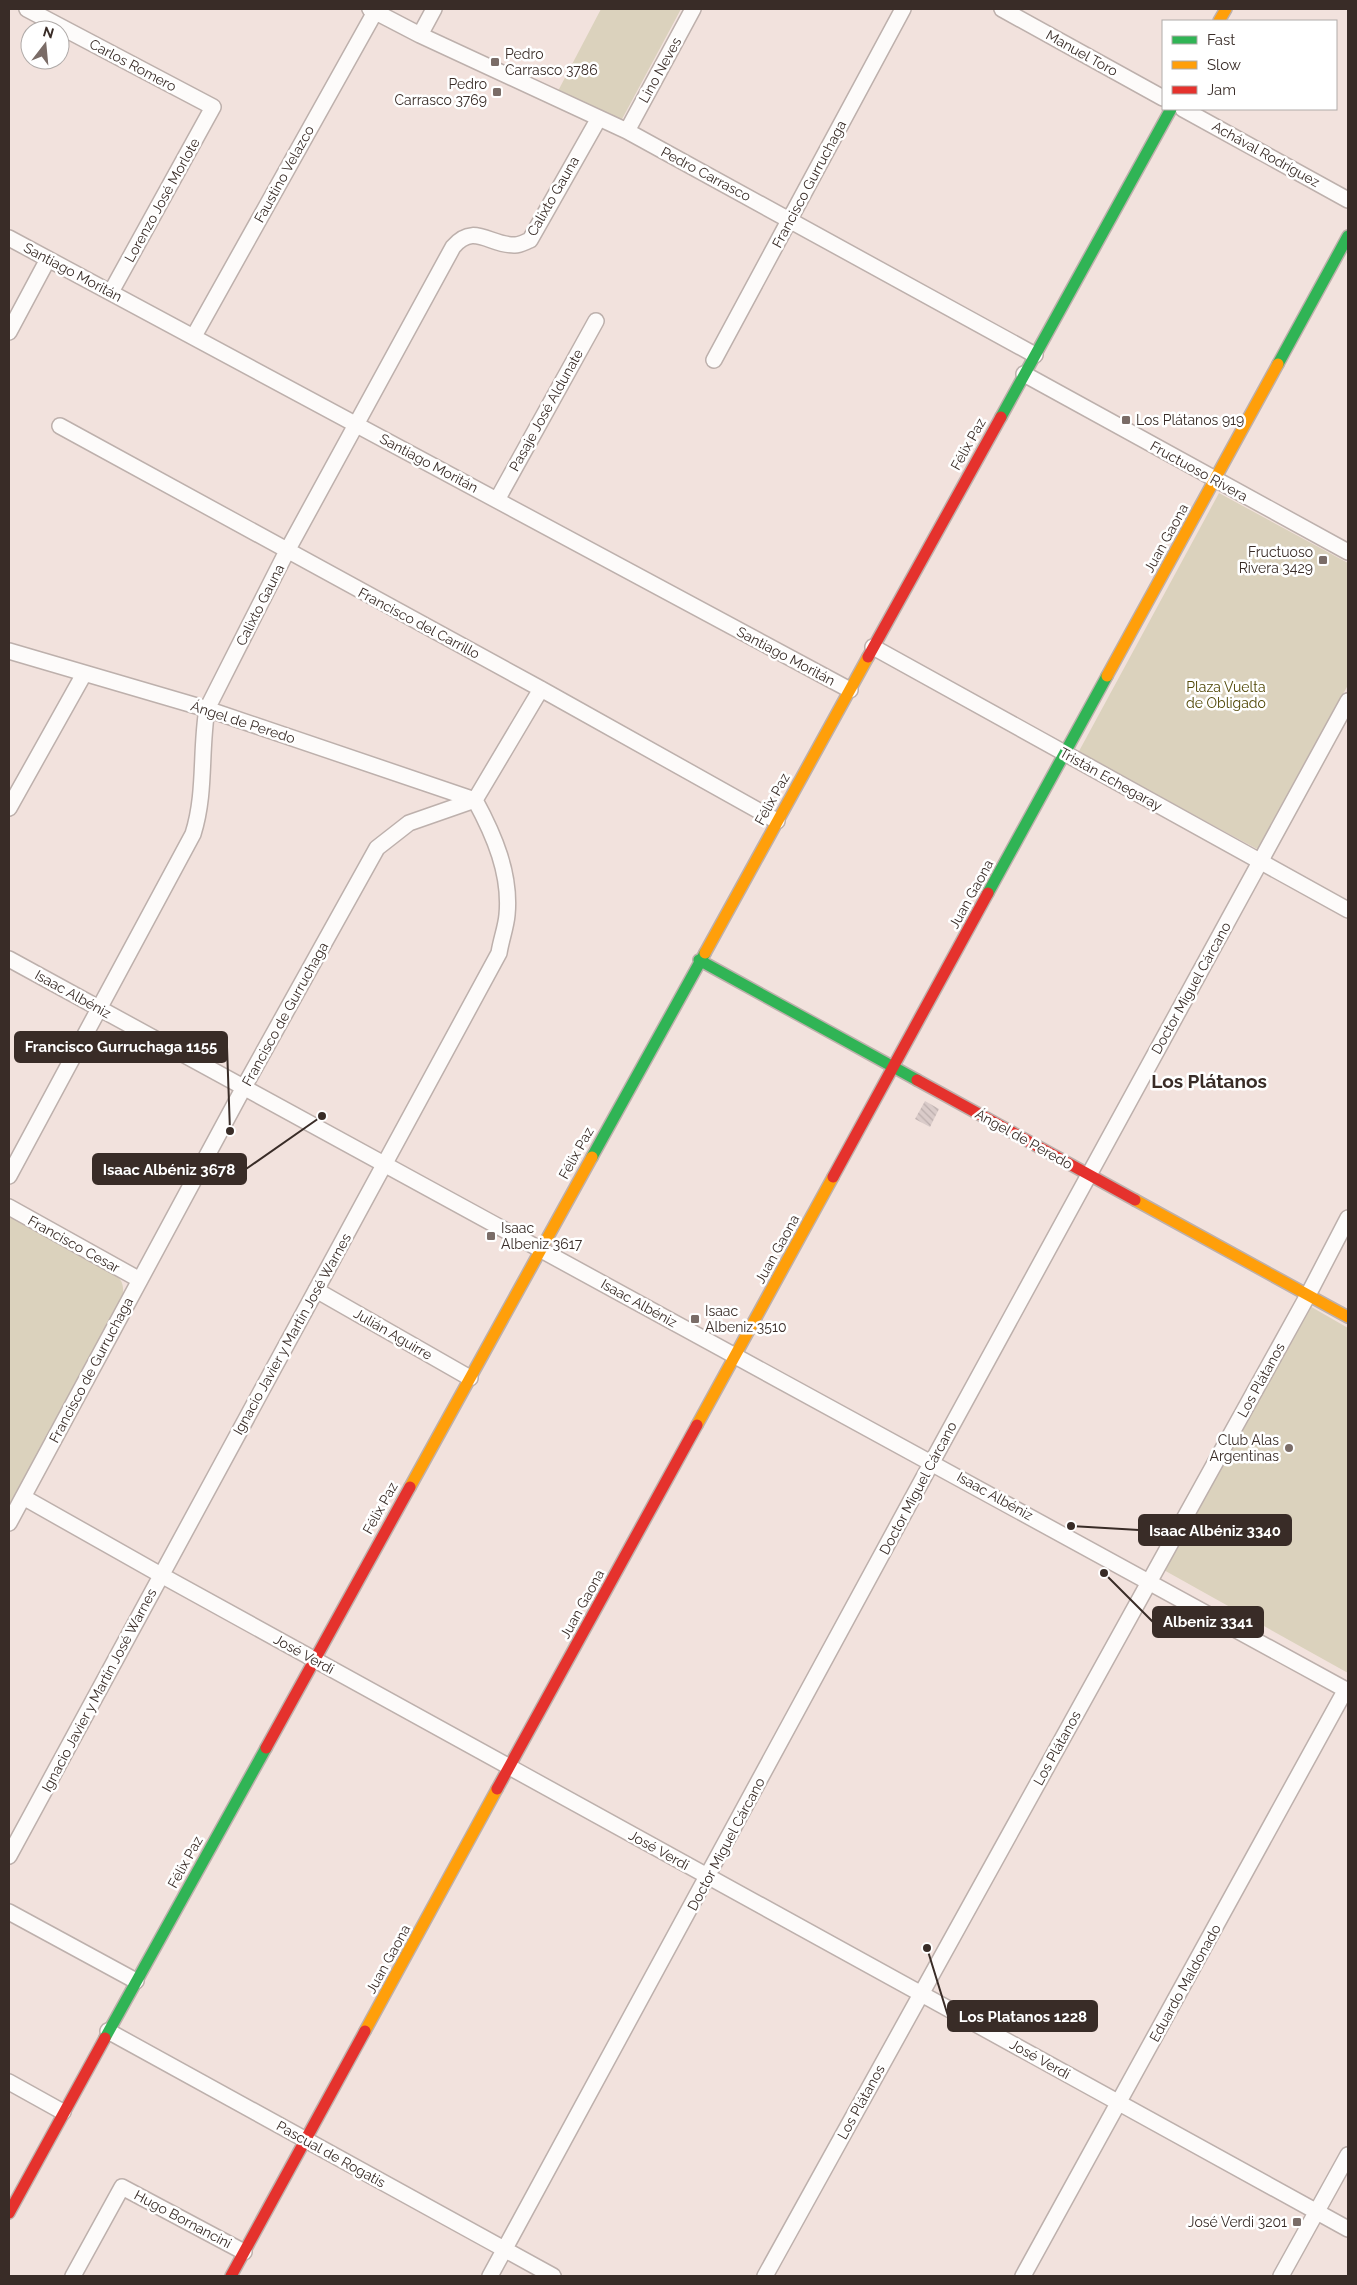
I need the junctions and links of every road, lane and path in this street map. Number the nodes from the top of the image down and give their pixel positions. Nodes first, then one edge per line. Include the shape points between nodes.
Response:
1 (28, 9) edge
2 (434, 9) edge
3 (693, 9) edge
4 (903, 9) edge
5 (1002, 9) edge
6 (1226, 9) edge
7 (372, 10) edge
8 (1220, 20) edge
9 (420, 35) junction
10 (1162, 97) edge
11 (213, 107) joint
12 (1170, 110) edge
13 (1185, 110) edge
14 (599, 118) junction
15 (627, 131) junction
16 (1348, 200) edge
17 (790, 220) junction
18 (1348, 236) edge
19 (9, 238) edge
20 (48, 259) junction
21 (112, 292) junction
22 (596, 321) dead end
23 (9, 332) edge
24 (194, 336) junction
25 (1035, 355) junction
26 (714, 360) dead end
27 (1024, 374) junction
28 (356, 424) junction
29 (60, 426) dead end
30 (1215, 480) junction
31 (497, 500) junction
32 (286, 551) junction
33 (1348, 552) edge
34 (873, 647) junction
35 (9, 651) edge
36 (84, 674) junction
37 (541, 689) junction
38 (850, 690) junction
39 (1348, 701) edge
40 (207, 709) junction
41 (1065, 753) junction
42 (475, 800) junction
43 (9, 808) edge
44 (777, 821) junction
45 (1261, 862) junction
46 (1348, 910) edge
47 (9, 959) edge
48 (699, 960) junction
49 (99, 1008) junction
50 (893, 1067) junction
51 (244, 1088) junction
52 (385, 1164) junction
53 (1089, 1174) junction
54 (9, 1176) edge
55 (9, 1208) edge
56 (1348, 1218) edge
57 (541, 1249) junction
58 (140, 1280) junction
59 (316, 1290) junction
60 (1308, 1295) junction
61 (1348, 1317) edge
62 (735, 1355) junction
63 (470, 1378) junction
64 (932, 1462) junction
65 (23, 1497) junction
66 (9, 1523) edge
67 (161, 1575) junction
68 (1150, 1580) junction
69 (314, 1659) junction
70 (1347, 1690) edge
71 (510, 1768) junction
72 (9, 1856) edge
73 (708, 1877) junction
74 (9, 1912) edge
75 (136, 1981) junction
76 (921, 1993) junction
77 (108, 2031) junction
78 (9, 2082) edge
79 (1119, 2103) junction
80 (64, 2112) junction
81 (306, 2140) junction
82 (1348, 2155) edge
83 (9, 2213) edge
84 (1348, 2229) edge
85 (505, 2249) junction
86 (244, 2252) junction
87 (73, 2276) edge
88 (231, 2276) edge
89 (490, 2276) edge
90 (553, 2276) edge
91 (765, 2276) edge
92 (1024, 2276) edge
93 (1281, 2276) edge

1 - 11 street, Carlos Romero
2 - 9 street
3 - 15 street, Lino Neves
4 - 17 street, Francisco Gurruchaga
5 - 10 street, Manuel Toro
6 - 8 main road
7 - 9 street, Pedro Carrasco
7 - 24 street, Faustino Velazco
9 - 14 street, Pedro Carrasco
11 - 21 street, Lorenzo José Morlote
12 - 25 main road, Félix Paz
13 - 16 street, Achával Rodríguez
14 - 15 street, Pedro Carrasco
14 - 28 street, Calixto Gauna via 530,240 506,245 478,235 460,239 453,247
15 - 17 street, Pedro Carrasco
17 - 25 street, Pedro Carrasco
17 - 26 street, Francisco Gurruchaga
18 - 30 main road, Juan Gaona
19 - 20 street, Santiago Moritán
20 - 21 street, Santiago Moritán
20 - 23 street
21 - 24 street, Santiago Moritán
22 - 31 street, Pasaje José Aldunate
24 - 28 street, Santiago Moritán
25 - 27 main road, Félix Paz
27 - 30 street, Fructuoso Rivera
27 - 34 main road, Félix Paz
28 - 31 street, Santiago Moritán
28 - 32 street, Calixto Gauna
29 - 32 street, Francisco del Carrillo
30 - 33 street, Fructuoso Rivera
30 - 41 main road, Juan Gaona
31 - 38 street, Santiago Moritán
32 - 37 street, Francisco del Carrillo
32 - 40 street, Calixto Gauna
34 - 38 main road, Félix Paz
34 - 41 street, Tristán Echegaray
35 - 36 street, Ángel de Peredo
36 - 40 street, Ángel de Peredo
36 - 43 street
37 - 42 street
37 - 44 street, Francisco del Carrillo
38 - 44 main road, Félix Paz
39 - 45 street, Doctor Miguel Cárcano
40 - 42 street, Ángel de Peredo
40 - 49 street, Calixto Gauna via 202,800 193,834
41 - 45 street, Tristán Echegaray
41 - 50 main road, Juan Gaona
42 - 51 street, Francisco de Gurruchaga via 410,823 377,848
42 - 52 street, Ignacio Javier y Martín José Warnes via 500,853 506,886 507,915 499,953
44 - 48 main road, Félix Paz
45 - 46 street, Tristán Echegaray
45 - 53 street, Doctor Miguel Cárcano
47 - 49 street, Isaac Albéniz
48 - 50 main road, Ángel de Peredo
48 - 57 main road, Félix Paz
49 - 51 street, Isaac Albéniz
49 - 54 street, Calixto Gauna
50 - 53 main road, Ángel de Peredo
50 - 62 main road, Juan Gaona
51 - 52 street, Isaac Albéniz
51 - 58 street, Francisco de Gurruchaga
52 - 57 street, Isaac Albéniz
52 - 59 street, Ignacio Javier y Martín José Warnes
53 - 60 main road, Ángel de Peredo
53 - 64 street, Doctor Miguel Cárcano
55 - 58 street, Francisco Cesar
56 - 60 street, Los Plátanos
57 - 62 street, Isaac Albéniz
57 - 63 main road, Félix Paz
58 - 65 street, Francisco de Gurruchaga
59 - 63 street, Julián Aguirre
59 - 67 street, Ignacio Javier y Martín José Warnes
60 - 61 main road, Ángel de Peredo
60 - 68 street, Los Plátanos
62 - 64 street, Isaac Albéniz
62 - 71 main road, Juan Gaona
63 - 69 main road, Félix Paz
64 - 68 street, Isaac Albéniz
64 - 73 street, Doctor Miguel Cárcano
65 - 66 street, Francisco de Gurruchaga
65 - 67 street, José Verdi
67 - 69 street, José Verdi
67 - 72 street, Ignacio Javier y Martín José Warnes
68 - 70 street, Isaac Albéniz
68 - 76 street, Los Plátanos
69 - 71 street, José Verdi
69 - 75 main road, Félix Paz
70 - 79 street, Eduardo Maldonado
71 - 73 street, José Verdi
71 - 81 main road, Juan Gaona
73 - 76 street, José Verdi
73 - 85 street, Doctor Miguel Cárcano
74 - 75 street
75 - 77 main road, Félix Paz
76 - 79 street, José Verdi
76 - 91 street, Los Plátanos
77 - 80 main road, Félix Paz
77 - 81 street, Pascual de Rogatis
78 - 80 street
79 - 84 street, José Verdi
79 - 92 street, Eduardo Maldonado
80 - 83 main road, Félix Paz
81 - 85 street, Pascual de Rogatis
81 - 86 main road, Juan Gaona
82 - 93 street
85 - 89 street, Doctor Miguel Cárcano
85 - 90 street, Pascual de Rogatis
86 - 87 street, Hugo Bornancini via 122,2187
86 - 88 main road, Juan Gaona

